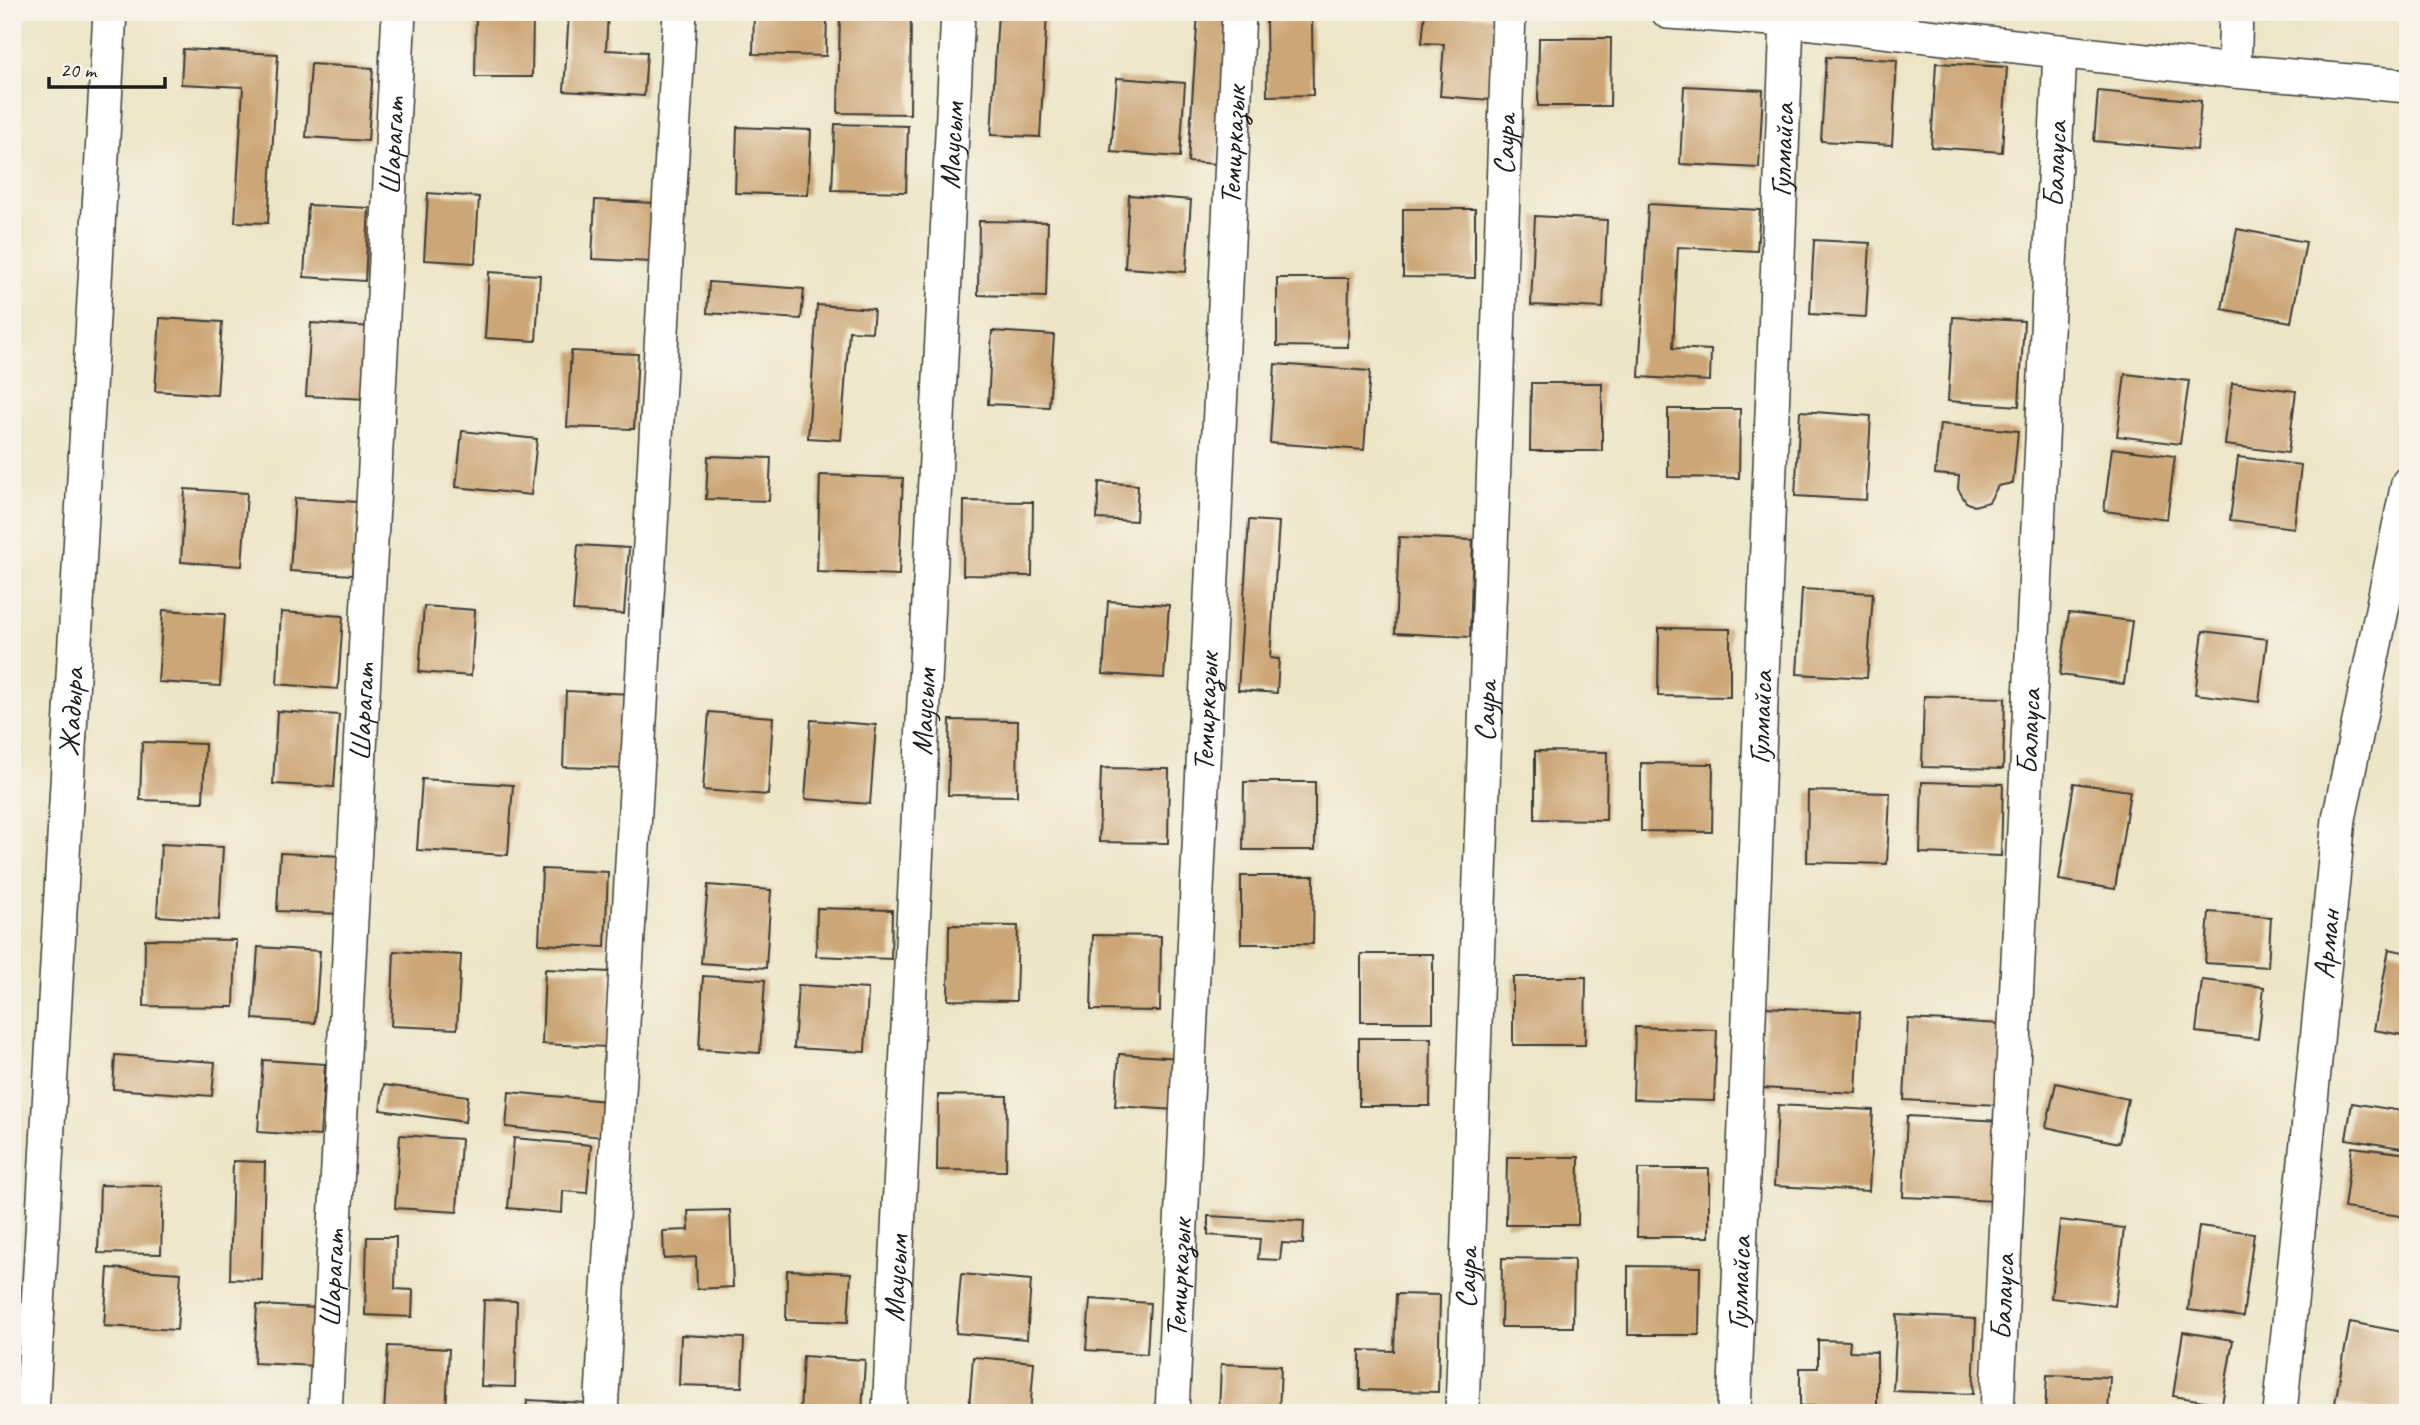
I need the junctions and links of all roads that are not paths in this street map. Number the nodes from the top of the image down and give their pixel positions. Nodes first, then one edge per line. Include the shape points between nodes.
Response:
1 (110, 12) edge
2 (399, 12) edge
3 (680, 12) edge
4 (958, 12) edge
5 (1239, 12) edge
6 (1509, 12) edge
7 (1670, 12) edge
8 (2236, 12) edge
9 (1787, 20) junction
10 (1968, 27) edge
11 (2060, 51) junction
12 (2234, 71) junction
13 (2408, 86) edge
14 (2408, 483) edge
15 (32, 1413) edge
16 (326, 1413) edge
17 (601, 1413) edge
18 (889, 1413) edge
19 (1172, 1413) edge
20 (1462, 1413) edge
21 (1734, 1413) edge
22 (1997, 1413) edge
23 (2280, 1413) edge

1 - 15 street, Жадыра
2 - 16 street, Шарагат
3 - 17 street
4 - 18 street, Маусым
5 - 19 street, Темирказык
6 - 20 street, Саура
7 - 9 street
8 - 12 street
9 - 10 street
9 - 21 street, Гулмайса
10 - 11 street
11 - 12 street
11 - 22 street, Балауса
12 - 13 street
14 - 23 street, Арман via 2339,819

